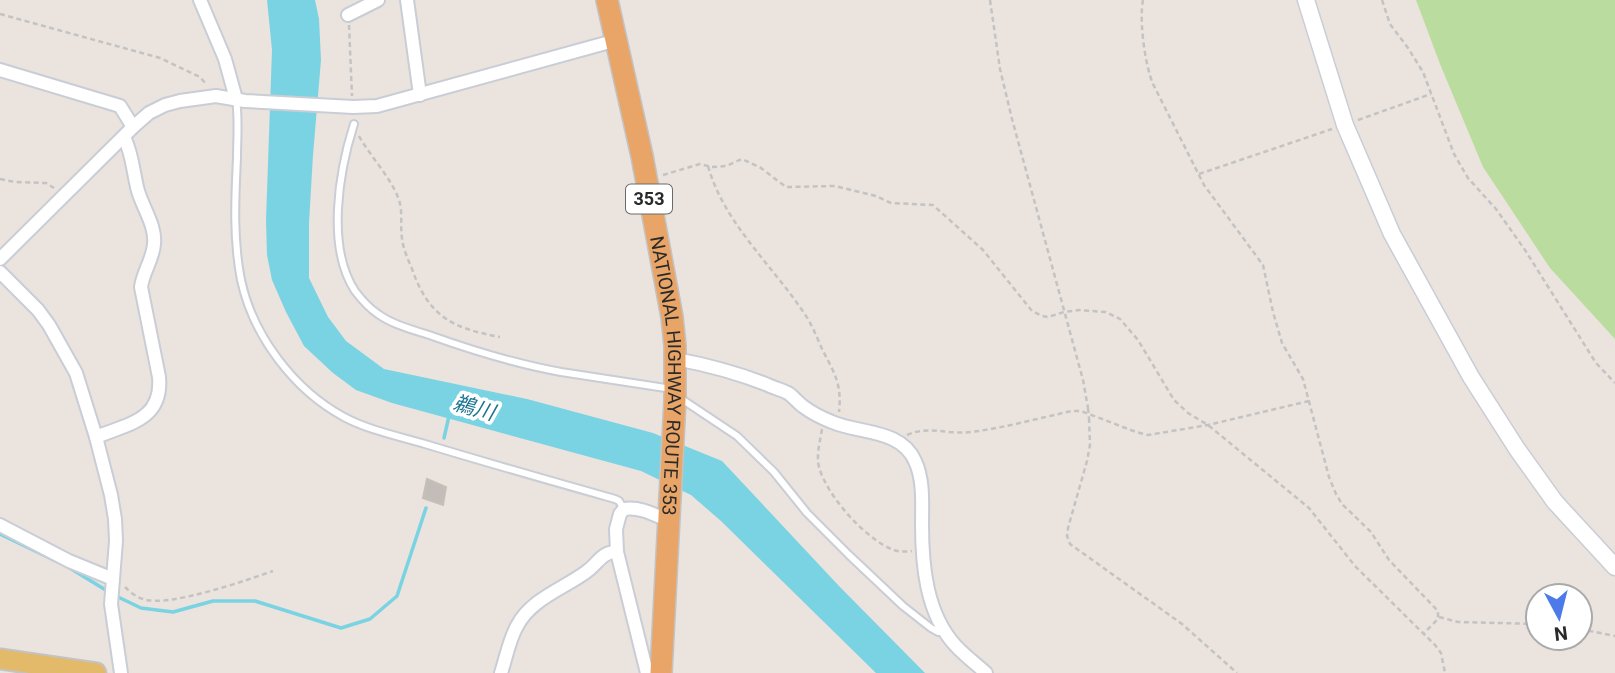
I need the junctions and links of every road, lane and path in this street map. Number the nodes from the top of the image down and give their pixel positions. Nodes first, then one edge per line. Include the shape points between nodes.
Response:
1 (200, 0) edge
2 (379, 0) edge
3 (407, 0) edge
4 (607, 0) edge
5 (990, 0) edge
6 (1143, 0) edge
7 (1306, 0) edge
8 (1382, 0) edge
9 (0, 14) edge
10 (348, 15) joint
11 (617, 40) junction
12 (0, 70) edge
13 (1431, 94) junction
14 (420, 95) junction
15 (216, 96) junction
16 (240, 100) junction
17 (348, 107) junction
18 (354, 124) joint
19 (1345, 125) junction
20 (133, 127) junction
21 (124, 138) junction
22 (708, 166) junction
23 (1198, 174) junction
24 (0, 178) edge
25 (646, 180) junction
26 (63, 197) junction
27 (0, 259) edge
28 (0, 272) edge
29 (1064, 312) junction
30 (500, 337) dead end
31 (676, 359) junction
32 (1615, 383) edge
33 (675, 395) junction
34 (1308, 401) junction
35 (824, 419) junction
36 (836, 424) junction
37 (1208, 425) junction
38 (96, 437) junction
39 (896, 439) junction
40 (624, 509) junction
41 (670, 517) junction
42 (0, 525) edge
43 (922, 551) junction
44 (617, 552) junction
45 (1615, 567) edge
46 (274, 571) dead end
47 (113, 583) junction
48 (1439, 617) junction
49 (1524, 624) edge
50 (945, 632) junction
51 (1594, 632) edge
52 (1424, 633) junction
53 (1615, 636) edge
54 (0, 659) edge
55 (96, 673) edge
56 (121, 673) edge
57 (501, 673) edge
58 (647, 673) edge
59 (661, 673) edge
60 (986, 673) edge
61 (1237, 673) edge
62 (1445, 673) edge

1 - 16 street
2 - 10 street
3 - 14 street
4 - 11 highway, NATIONAL HIGHWAY ROUTE 353 / 353
5 - 29 path via 1000,69
6 - 23 path via 1150,76
7 - 19 street
8 - 13 path via 1390,24 1423,72
9 - 15 path via 160,58 200,77
10 - 17 path
11 - 14 street
11 - 25 highway, NATIONAL HIGHWAY ROUTE 353 / 353
12 - 20 street via 117,104
13 - 19 path
13 - 32 path via 1468,178 1496,209 1596,363
14 - 17 street via 376,106
15 - 16 street
15 - 20 street via 165,105
16 - 17 street
16 - 40 lane via 235,229 242,282 255,320 287,370 317,400 346,418 615,499
18 - 30 path via 399,200 402,240 429,304 450,321 476,333
18 - 33 lane via 343,167 338,229 342,258 355,290 378,314 467,348
19 - 23 path
19 - 45 street via 1392,234 1471,377 1555,502
20 - 21 street
21 - 26 street
21 - 38 street via 153,231 154,246 141,287 159,392 144,418
22 - 25 path via 700,164
22 - 29 path via 719,168 742,159 786,187 835,186 891,203 933,205 984,250 1032,311 1048,317
22 - 36 path via 732,217 805,314 838,380
23 - 34 path via 1264,265 1285,351 1300,373
24 - 26 path via 46,183
25 - 31 highway, NATIONAL HIGHWAY ROUTE 353 / 353
26 - 27 street
28 - 38 street via 38,310 55,335 76,373
29 - 37 path via 1106,312 1120,319 1139,340 1174,400
29 - 61 path, bridge via 1090,418 1090,445 1068,528 1070,544 1182,624
31 - 33 highway, NATIONAL HIGHWAY ROUTE 353 / 353
31 - 35 street via 742,374 787,393
33 - 41 highway, NATIONAL HIGHWAY ROUTE 353 / 353
33 - 50 lane via 737,436 807,513 903,606 931,628
34 - 37 path
34 - 48 path via 1332,485 1342,504 1371,532
35 - 36 street
35 - 43 path via 818,465 833,497 877,541 892,550
36 - 39 street
37 - 39 path via 1148,435 1072,411 972,432 918,430
37 - 52 path via 1309,508 1355,566
38 - 47 street via 115,519
39 - 43 street via 918,468
40 - 41 street
40 - 44 street via 616,529
41 - 59 highway, NATIONAL HIGHWAY ROUTE 353 / 353
42 - 47 street
43 - 50 street via 929,596
44 - 57 street via 609,551 589,571 525,613
44 - 58 street
46 - 47 path via 170,600 145,600
47 - 56 street via 111,604
48 - 49 path via 1458,622
48 - 52 path
50 - 60 street
51 - 53 path
52 - 62 path via 1441,653
54 - 55 main road

